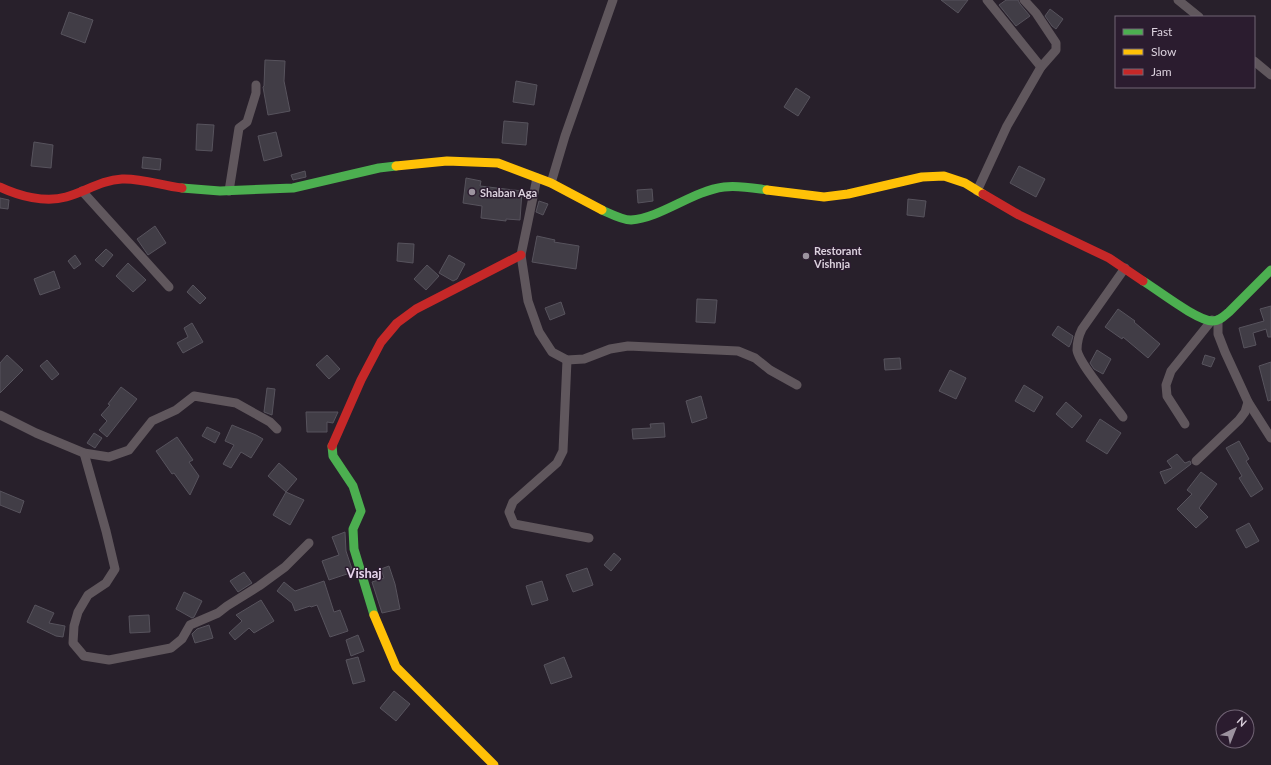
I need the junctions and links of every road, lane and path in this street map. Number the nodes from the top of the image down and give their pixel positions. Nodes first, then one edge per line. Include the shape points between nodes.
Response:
1 (613, 0) edge
2 (987, 0) edge
3 (1024, 0) edge
4 (1178, 0) edge
5 (1198, 16) edge
6 (1255, 62) edge
7 (1041, 67) junction
8 (1271, 75) edge
9 (256, 85) dead end
10 (537, 178) junction
11 (550, 183) junction
12 (0, 187) edge
13 (82, 191) junction
14 (229, 191) junction
15 (977, 191) junction
16 (521, 255) junction
17 (1125, 268) junction
18 (1271, 270) edge
19 (169, 287) dead end
20 (1215, 320) junction
21 (567, 360) junction
22 (797, 385) dead end
23 (1248, 402) junction
24 (0, 415) edge
25 (1123, 417) dead end
26 (1185, 424) dead end
27 (277, 429) dead end
28 (1271, 438) edge
29 (84, 453) junction
30 (1196, 461) dead end
31 (589, 538) dead end
32 (309, 543) dead end
33 (494, 765) edge

1 - 11 street
2 - 7 street
3 - 7 street via 1056,43 1056,50
4 - 5 street
6 - 8 street
7 - 15 street via 1007,126
9 - 14 street via 247,122 239,128
10 - 11 main road
10 - 14 main road via 498,163 447,161 379,168 293,188
10 - 16 street
11 - 15 main road via 612,214 630,220 647,217 704,192 724,187 824,197 922,177 944,176 965,183
12 - 13 main road via 12,193 53,199
13 - 14 main road via 101,183 121,179 142,180 171,187
13 - 19 street
15 - 17 main road
16 - 21 street via 528,301 539,332 552,352
16 - 33 main road via 416,309 397,323 381,342 332,446 333,456 353,486 361,511 353,529 354,549 373,612 396,667
17 - 20 main road via 1194,314 1207,320
17 - 25 street via 1082,329 1077,350 1082,362
18 - 20 main road via 1228,314
20 - 23 street via 1218,334
20 - 26 street via 1172,371 1166,385 1168,396
21 - 22 street via 584,359 610,349 628,346 738,351 755,358
21 - 31 street via 564,452 557,463 513,502 509,512 514,524
23 - 28 street
23 - 30 street via 1239,420
24 - 29 street
27 - 29 street via 270,422 236,403 194,396 176,410 152,421 129,450 109,457
29 - 32 street via 115,569 106,583 88,595 78,612 73,643 84,656 109,660 170,648 182,639 190,625 218,613 259,586 285,567

